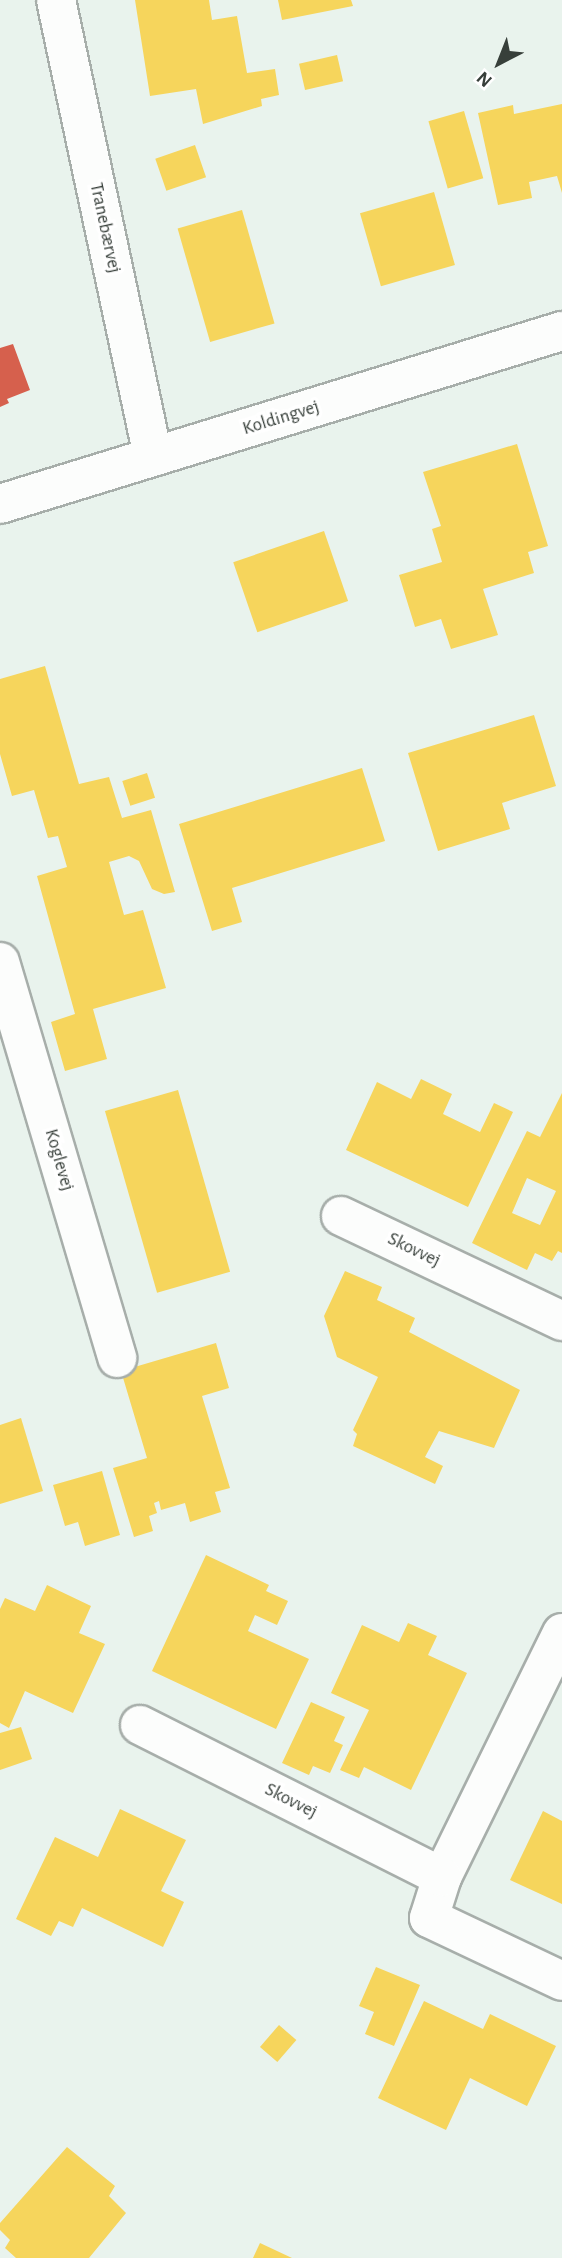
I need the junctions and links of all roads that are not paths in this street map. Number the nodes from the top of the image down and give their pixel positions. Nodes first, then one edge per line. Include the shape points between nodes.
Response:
1 (56, 0) edge
2 (562, 331) edge
3 (153, 457) junction
4 (0, 504) edge
5 (0, 962) edge
6 (341, 1216) dead end
7 (562, 1321) edge
8 (117, 1358) dead end
9 (562, 1633) edge
10 (140, 1725) dead end
11 (442, 1877) junction
12 (562, 1981) edge

1 - 3 street, Tranebærvej
2 - 3 street, Koldingvej
3 - 4 street, Koldingvej
5 - 8 street, Koglevej
6 - 7 street, Skovvej
9 - 11 street
10 - 11 street, Skovvej
11 - 12 street via 429,1918

